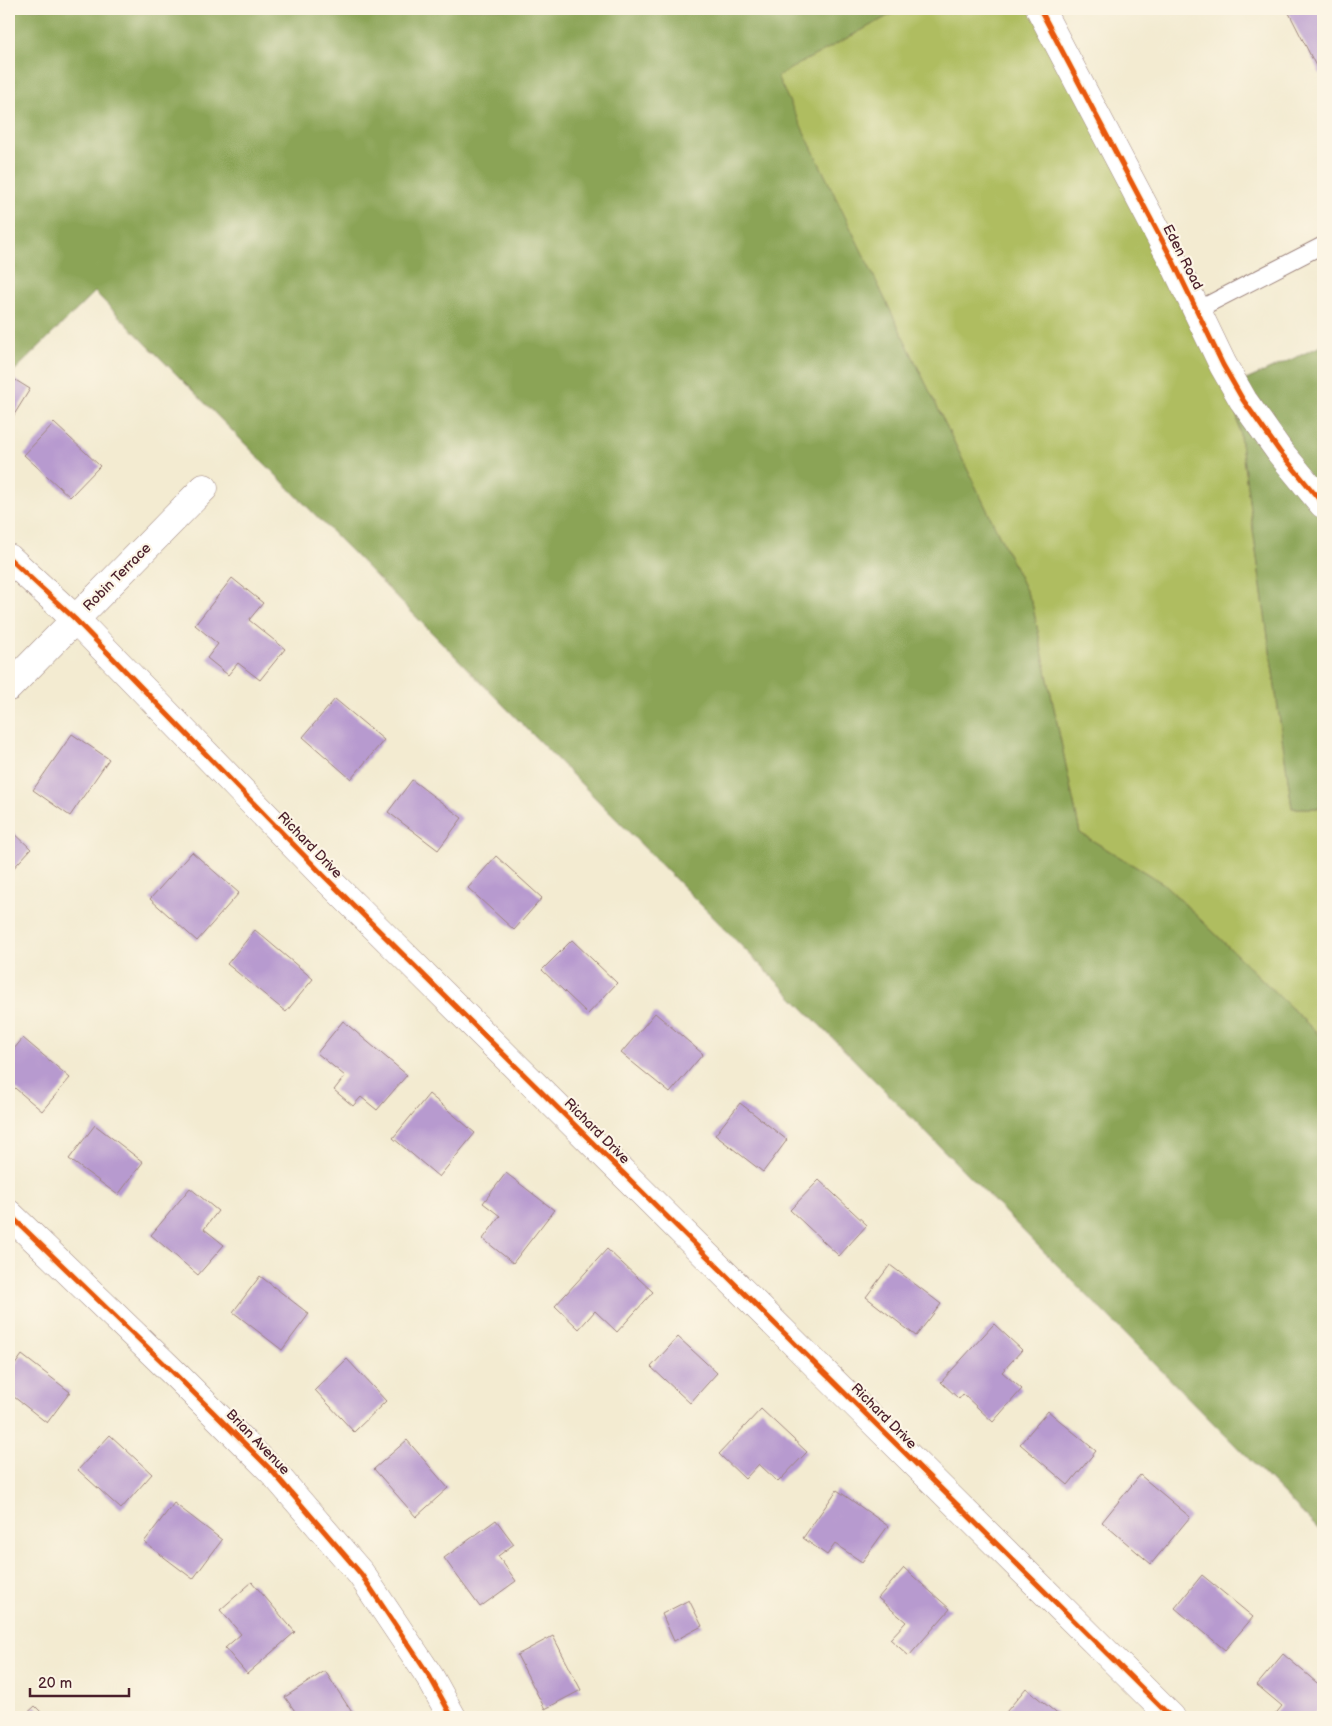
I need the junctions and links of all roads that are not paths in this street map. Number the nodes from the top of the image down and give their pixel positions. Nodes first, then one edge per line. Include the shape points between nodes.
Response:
1 (1040, 9) edge
2 (1323, 244) edge
3 (1197, 310) junction
4 (204, 488) dead end
5 (1323, 504) edge
6 (9, 558) edge
7 (75, 619) junction
8 (9, 687) edge
9 (9, 1214) edge
10 (452, 1717) edge
11 (1171, 1717) edge

1 - 3 street, Eden Road
2 - 3 lane
3 - 5 street, Eden Road via 1243,400
4 - 7 street, Robin Terrace
6 - 7 street, Richard Drive
7 - 8 street, Robin Terrace
7 - 11 street, Richard Drive via 324,876
9 - 10 street, Brian Avenue via 273,1472 362,1574 430,1677

